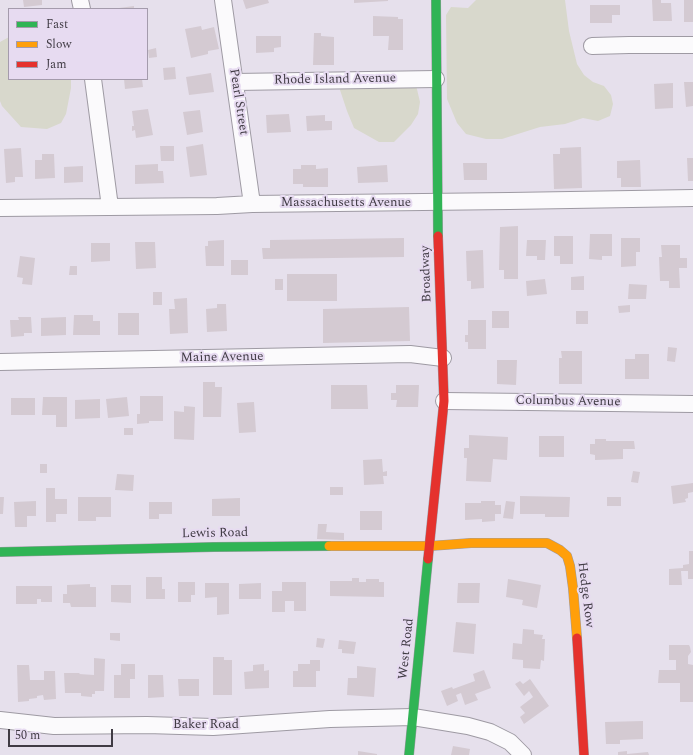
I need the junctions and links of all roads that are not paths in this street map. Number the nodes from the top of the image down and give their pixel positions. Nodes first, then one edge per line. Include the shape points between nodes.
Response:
1 (223, 0) edge
2 (436, 0) edge
3 (693, 45) edge
4 (592, 46) dead end
5 (436, 79) junction
6 (92, 80) edge
7 (235, 82) junction
8 (693, 198) edge
9 (437, 202) junction
10 (252, 204) junction
11 (110, 206) junction
12 (0, 208) edge
13 (443, 358) junction
14 (0, 362) edge
15 (444, 401) junction
16 (693, 404) edge
17 (430, 546) junction
18 (0, 552) edge
19 (413, 717) junction
20 (0, 720) edge
21 (409, 755) edge
22 (524, 755) edge
23 (584, 755) edge

1 - 7 street, Pearl Street
2 - 5 street, Broadway
3 - 4 street
5 - 7 street, Rhode Island Avenue
5 - 9 street, Broadway
6 - 11 street
7 - 10 street, Pearl Street
8 - 9 street, Massachusetts Avenue
9 - 10 street, Massachusetts Avenue
9 - 13 street, Broadway
10 - 11 street, Massachusetts Avenue
11 - 12 street, Massachusetts Avenue
13 - 14 street, Maine Avenue via 410,354
13 - 15 street, Broadway
15 - 16 street, Columbus Avenue
15 - 17 street, Broadway
17 - 18 street, Lewis Road via 214,547
17 - 19 street, West Road
17 - 23 street, Hedge Row via 547,543 567,556 574,595
19 - 20 street, Baker Road via 330,719 213,727 54,726
19 - 21 street, West Road
19 - 22 street, Baker Road via 490,732 510,742

